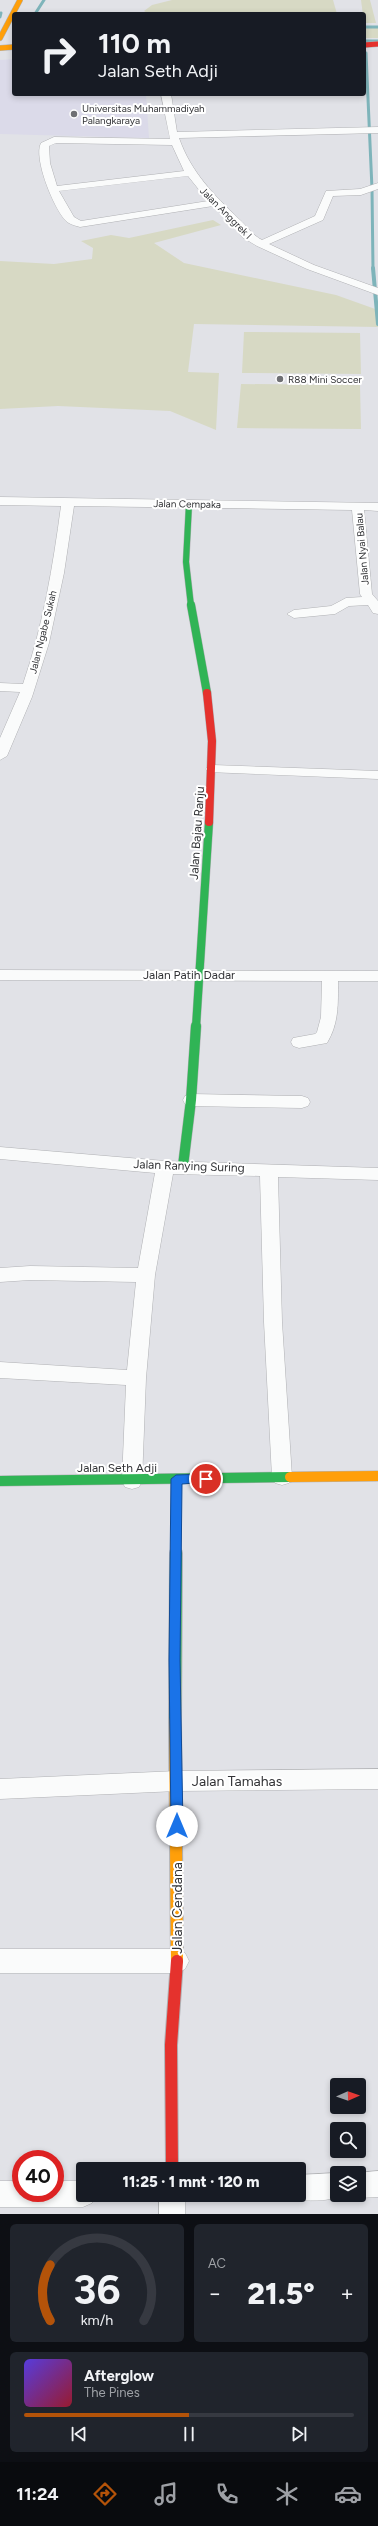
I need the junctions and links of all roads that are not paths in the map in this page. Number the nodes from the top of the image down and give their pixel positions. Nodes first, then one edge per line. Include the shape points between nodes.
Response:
1 (20, 0) edge
2 (30, 0) edge
3 (14, 12) edge
4 (23, 12) edge
5 (12, 15) edge
6 (12, 37) edge
7 (0, 38) edge
8 (366, 44) edge
9 (378, 44) edge
10 (7, 51) edge
11 (366, 51) edge
12 (378, 51) edge
13 (166, 96) edge
14 (376, 130) edge
15 (175, 139) junction
16 (189, 173) junction
17 (377, 186) edge
18 (53, 189) junction
19 (214, 203) junction
20 (260, 244) junction
21 (378, 292) edge
22 (0, 501) edge
23 (68, 502) junction
24 (189, 504) junction
25 (358, 507) junction
26 (376, 507) edge
27 (374, 596) edge
28 (294, 614) dead end
29 (0, 687) edge
30 (28, 688) junction
31 (0, 756) edge
32 (213, 769) junction
33 (378, 775) edge
34 (0, 975) edge
35 (198, 975) junction
36 (330, 976) junction
37 (378, 976) edge
38 (299, 1042) dead end
39 (191, 1100) junction
40 (302, 1102) dead end
41 (0, 1153) edge
42 (183, 1166) junction
43 (165, 1167) junction
44 (269, 1170) junction
45 (378, 1174) edge
46 (0, 1275) edge
47 (146, 1275) junction
48 (0, 1370) edge
49 (136, 1378) junction
50 (378, 1476) edge
51 (282, 1477) junction
52 (176, 1479) junction
53 (0, 1481) edge
54 (132, 1481) junction
55 (378, 1779) edge
56 (177, 1781) junction
57 (0, 1789) edge
58 (0, 1961) edge
59 (178, 1961) junction
60 (172, 2162) edge
61 (378, 2184) edge
62 (366, 2185) edge
63 (330, 2186) edge
64 (306, 2188) edge
65 (0, 2194) edge
66 (76, 2194) edge
67 (172, 2202) edge
68 (172, 2214) edge

1 - 3 main road
2 - 4 main road
5 - 7 main road
6 - 10 main road
8 - 9 main road
11 - 12 main road
13 - 15 street, Jalan Anggrek I
14 - 15 street
15 - 16 street, Jalan Anggrek I
15 - 18 street via 47,142 44,145 45,163
16 - 18 street
16 - 19 street, Jalan Anggrek I
17 - 20 street via 361,192 329,193 319,218
18 - 19 street via 70,219 80,224
19 - 20 street, Jalan Anggrek I via 244,228 246,235
20 - 21 street, Jalan Anggrek I via 299,263
22 - 23 street, Jalan Cempaka
23 - 24 street, Jalan Cempaka
23 - 30 street, Jalan Ngabe Sukah via 46,628
24 - 25 street, Jalan Cempaka
24 - 32 main road, Jalan Bajau Ranju via 186,562 192,619 210,710
25 - 26 street, Jalan Cempaka
25 - 27 street, Jalan Nyai Balau
27 - 28 street via 346,602 335,610
29 - 30 street
30 - 31 street, Jalan Ngabe Sukah
32 - 33 street
32 - 35 main road, Jalan Bajau Ranju
34 - 35 street, Jalan Patih Dadar
35 - 36 street, Jalan Patih Dadar
35 - 39 main road, Jalan Bajau Ranju
36 - 37 street, Jalan Patih Dadar
36 - 38 street via 329,1023 325,1032 321,1039
39 - 40 street
39 - 42 main road, Jalan Bajau Ranju
41 - 43 street, Jalan Ranying Suring
42 - 43 street, Jalan Ranying Suring
42 - 44 street, Jalan Ranying Suring
43 - 47 street
44 - 45 street, Jalan Ranying Suring
44 - 51 street via 272,1322
46 - 47 street
47 - 49 street
48 - 49 street
49 - 54 street
50 - 51 main road, Jalan Seth Adji
51 - 52 main road, Jalan Seth Adji
52 - 54 main road, Jalan Seth Adji
52 - 56 main road, Jalan Cendana
53 - 54 main road, Jalan Seth Adji
55 - 56 street, Jalan Tamahas
56 - 57 street, Jalan Tamahas
56 - 59 main road, Jalan Cendana
58 - 59 street
59 - 60 main road, Jalan Cendana via 171,2045
61 - 62 street
63 - 64 street
65 - 66 street
67 - 68 street

